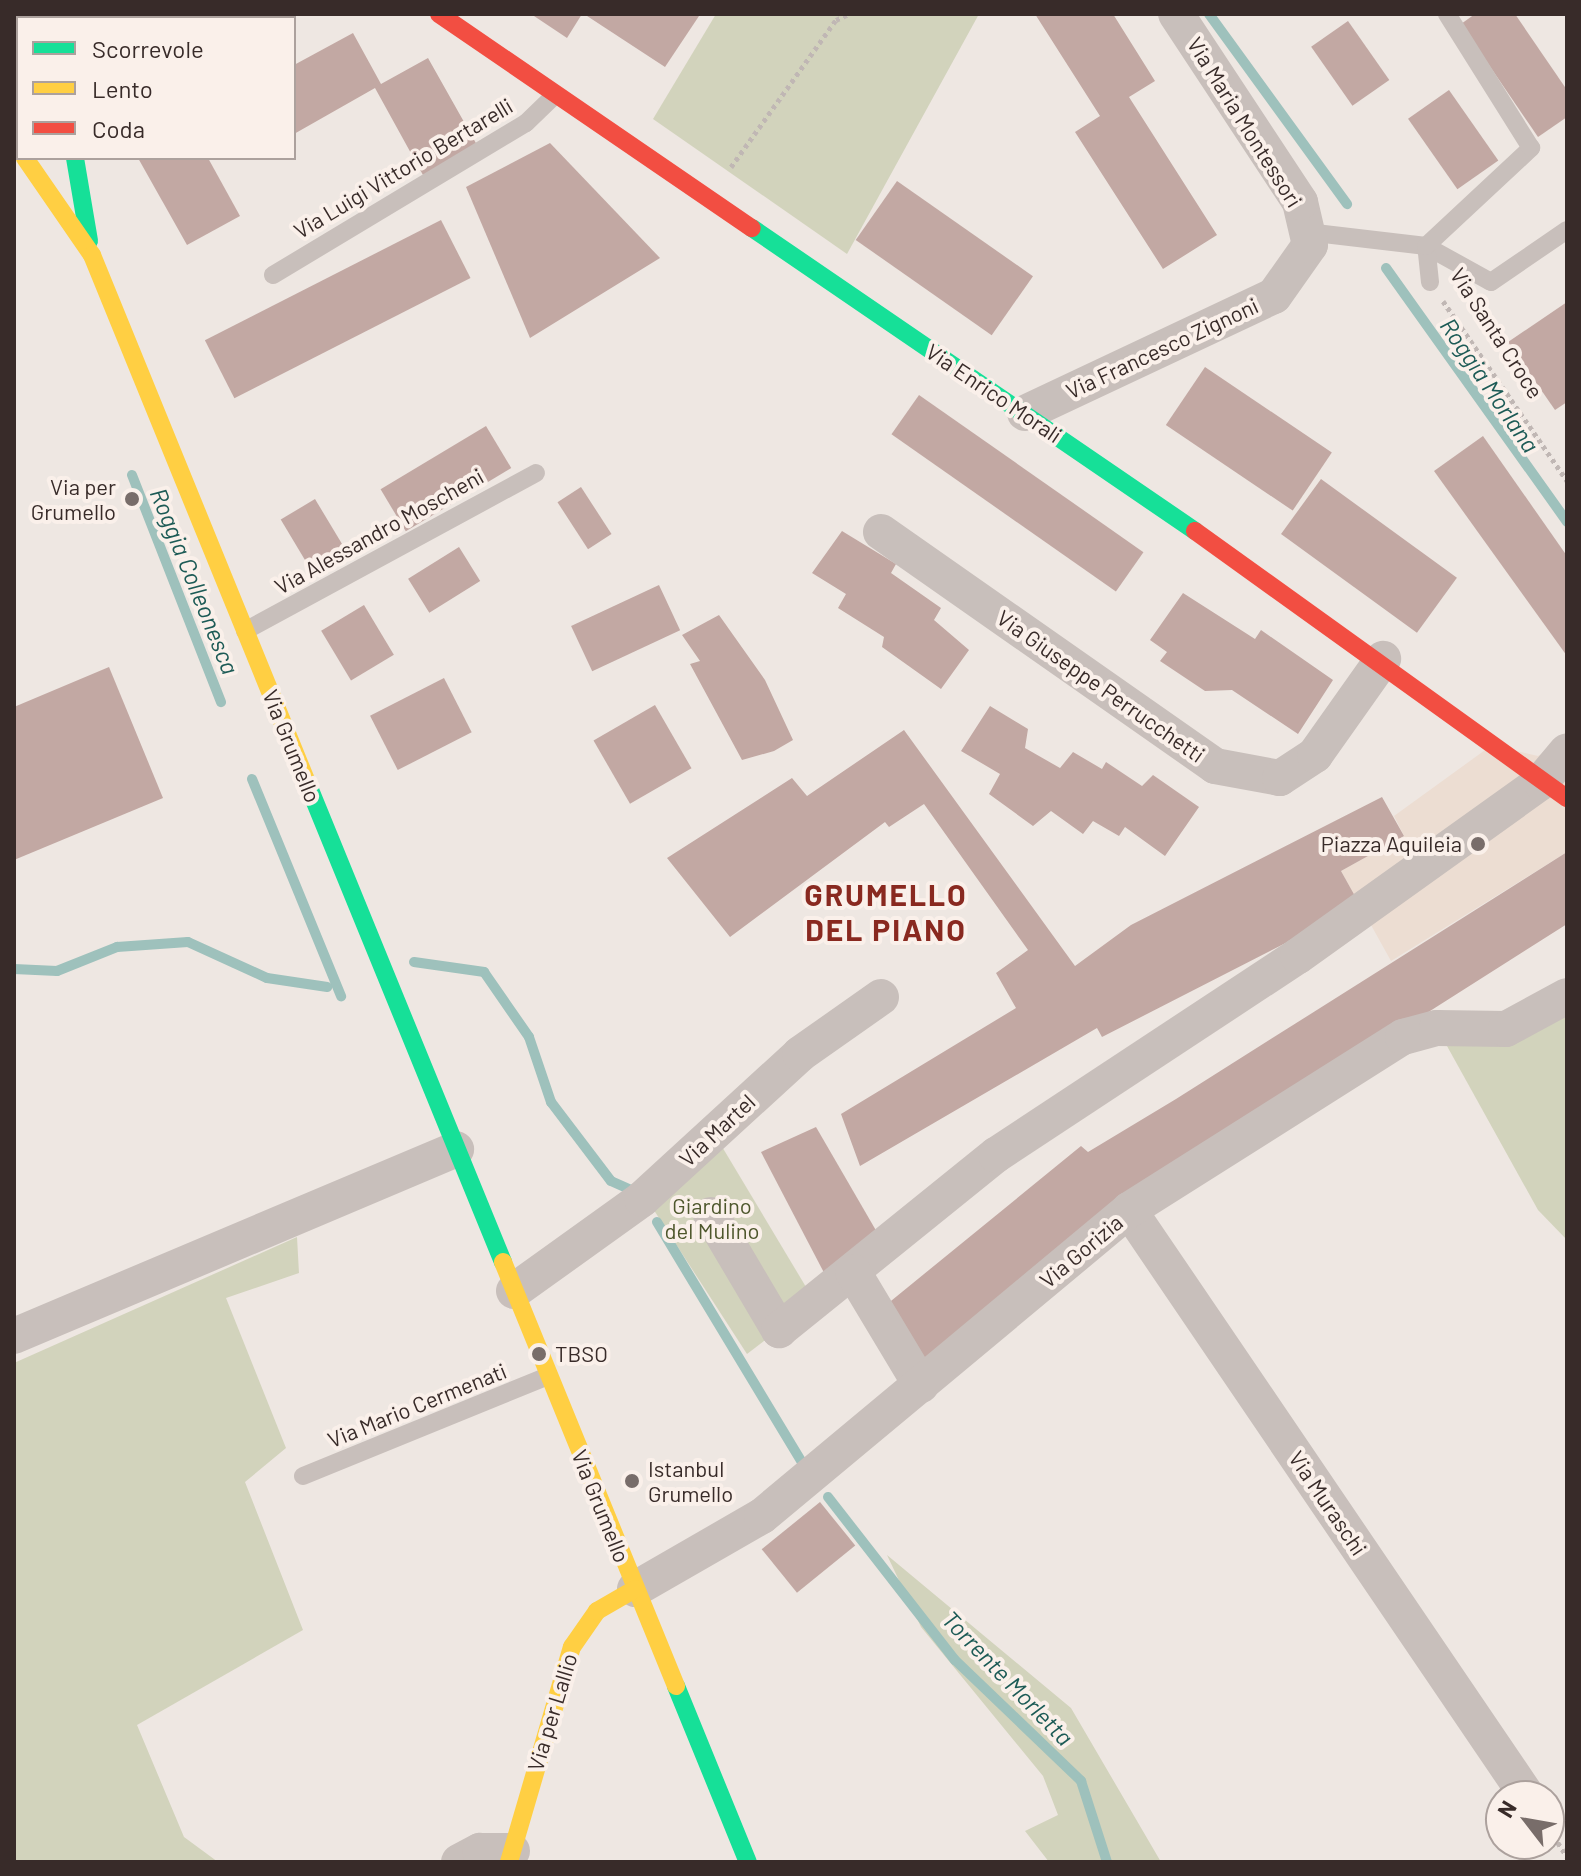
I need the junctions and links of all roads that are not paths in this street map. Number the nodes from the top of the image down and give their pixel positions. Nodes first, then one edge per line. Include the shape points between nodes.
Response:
1 (134, 14) edge
2 (439, 14) edge
3 (1176, 14) edge
4 (1447, 14) edge
5 (83, 16) edge
6 (553, 97) junction
7 (26, 160) edge
8 (75, 160) edge
9 (1567, 230) edge
10 (1307, 232) junction
11 (1426, 246) junction
12 (92, 255) junction
13 (273, 275) dead end
14 (1430, 282) road end
15 (1025, 413) junction
16 (536, 473) dead end
17 (881, 532) dead end
18 (245, 631) junction
19 (1383, 659) junction
20 (1567, 751) edge
21 (1554, 790) edge
22 (1567, 996) edge
23 (881, 997) dead end
24 (456, 1149) junction
25 (1129, 1210) junction
26 (711, 1215) dead end
27 (853, 1272) junction
28 (514, 1291) junction
29 (14, 1336) edge
30 (548, 1376) junction
31 (921, 1385) junction
32 (303, 1476) dead end
33 (635, 1589) junction
34 (1516, 1780) edge
35 (511, 1856) edge
36 (459, 1862) edge
37 (748, 1862) edge

1 - 5 main road
2 - 6 main road, Via Enrico Morali
3 - 10 street, Via Maria Montessori via 1300,202
4 - 11 lane via 1531,148
6 - 13 lane, Via Luigi Vittorio Bertarelli via 526,123
6 - 15 main road, Via Enrico Morali
7 - 12 main road, Via Grumello
8 - 12 main road, Via Grumello
9 - 11 lane, Via Santa Croce via 1491,282
10 - 11 lane, Via Santa Croce
10 - 15 street, Via Francesco Zignoni via 1310,245 1274,296
11 - 14 lane, Via Santa Croce
12 - 18 main road, Via Grumello
15 - 19 main road, Via Enrico Morali
16 - 18 lane, Via Alessandro Moscheni
17 - 19 street, Via Giuseppe Perrucchetti via 1215,766 1280,778 1315,755
18 - 24 main road, Via Grumello
19 - 21 main road, Via Enrico Morali
20 - 21 street
21 - 27 street via 996,1155
22 - 25 street, Via Gorizia via 1506,1029 1437,1028 1403,1037
23 - 28 street, Via Martel via 800,1054 642,1199
24 - 28 main road, Via Grumello
24 - 29 street
25 - 31 street, Via Gorizia
25 - 34 street, Via Muraschi
26 - 27 street via 779,1330
27 - 31 street
28 - 30 main road, Via Grumello
30 - 32 lane, Via Mario Cermenati
30 - 33 main road, Via Grumello
31 - 33 street, Via Gorizia via 749,1525
33 - 35 main road, Via per Lallio via 597,1611 572,1647
33 - 37 main road, Via Grumello
35 - 36 street via 480,1851

